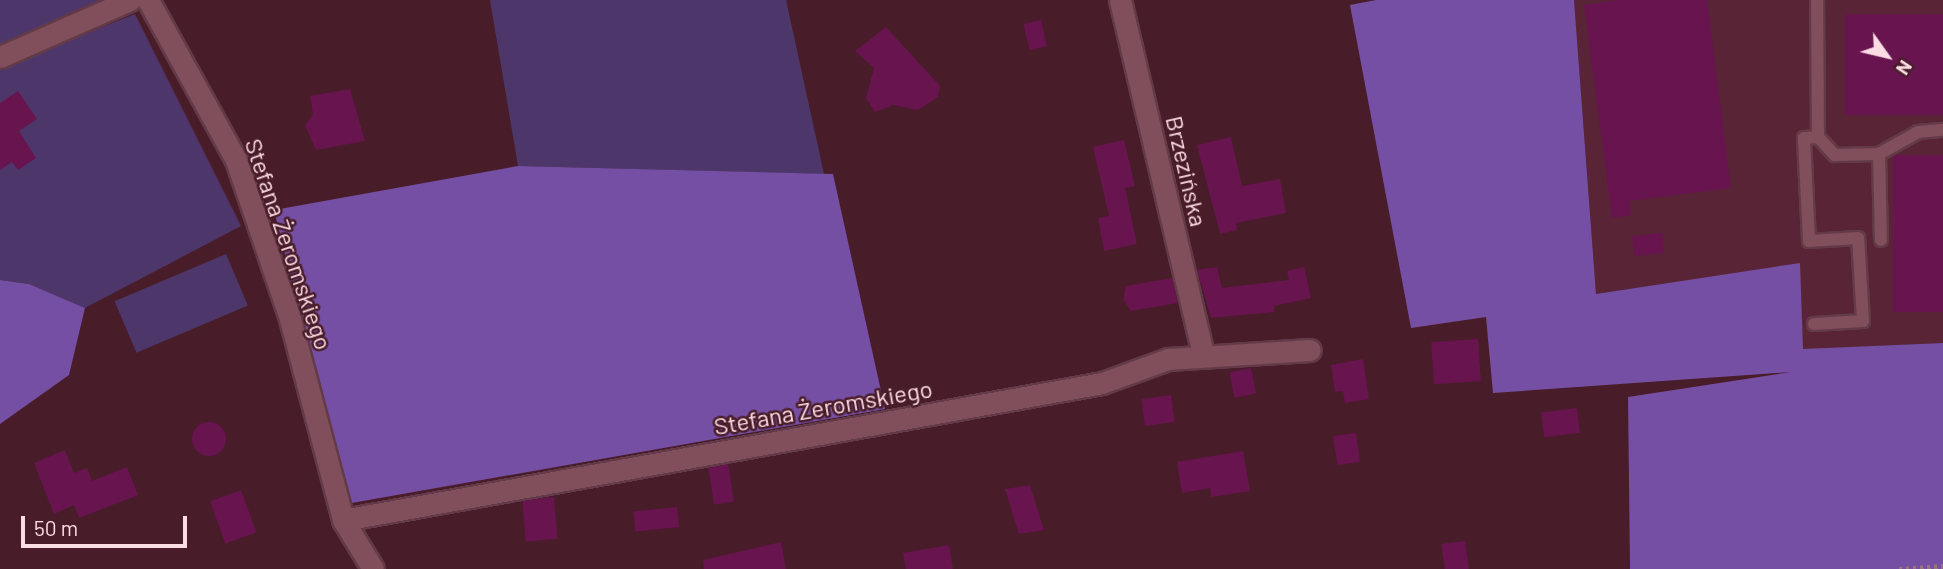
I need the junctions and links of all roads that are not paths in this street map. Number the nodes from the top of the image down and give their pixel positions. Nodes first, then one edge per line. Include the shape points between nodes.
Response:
1 (130, 0) edge
2 (148, 0) edge
3 (1120, 0) edge
4 (1817, 0) edge
5 (0, 57) edge
6 (1943, 130) edge
7 (1818, 137) junction
8 (1879, 154) junction
9 (1881, 240) dead end
10 (1814, 324) dead end
11 (1310, 350) dead end
12 (1203, 354) junction
13 (343, 520) junction
14 (373, 569) edge

1 - 5 street
2 - 13 street, Stefana Żeromskiego via 236,160 290,319
3 - 12 street, Brzezińska
4 - 7 lane
6 - 8 lane via 1918,132
7 - 8 lane via 1835,155
7 - 10 lane via 1804,138 1809,241 1858,238 1863,321
8 - 9 lane
11 - 12 street, Stefana Żeromskiego
12 - 13 street, Stefana Żeromskiego via 1168,359 1102,383
13 - 14 street, Stefana Żeromskiego

